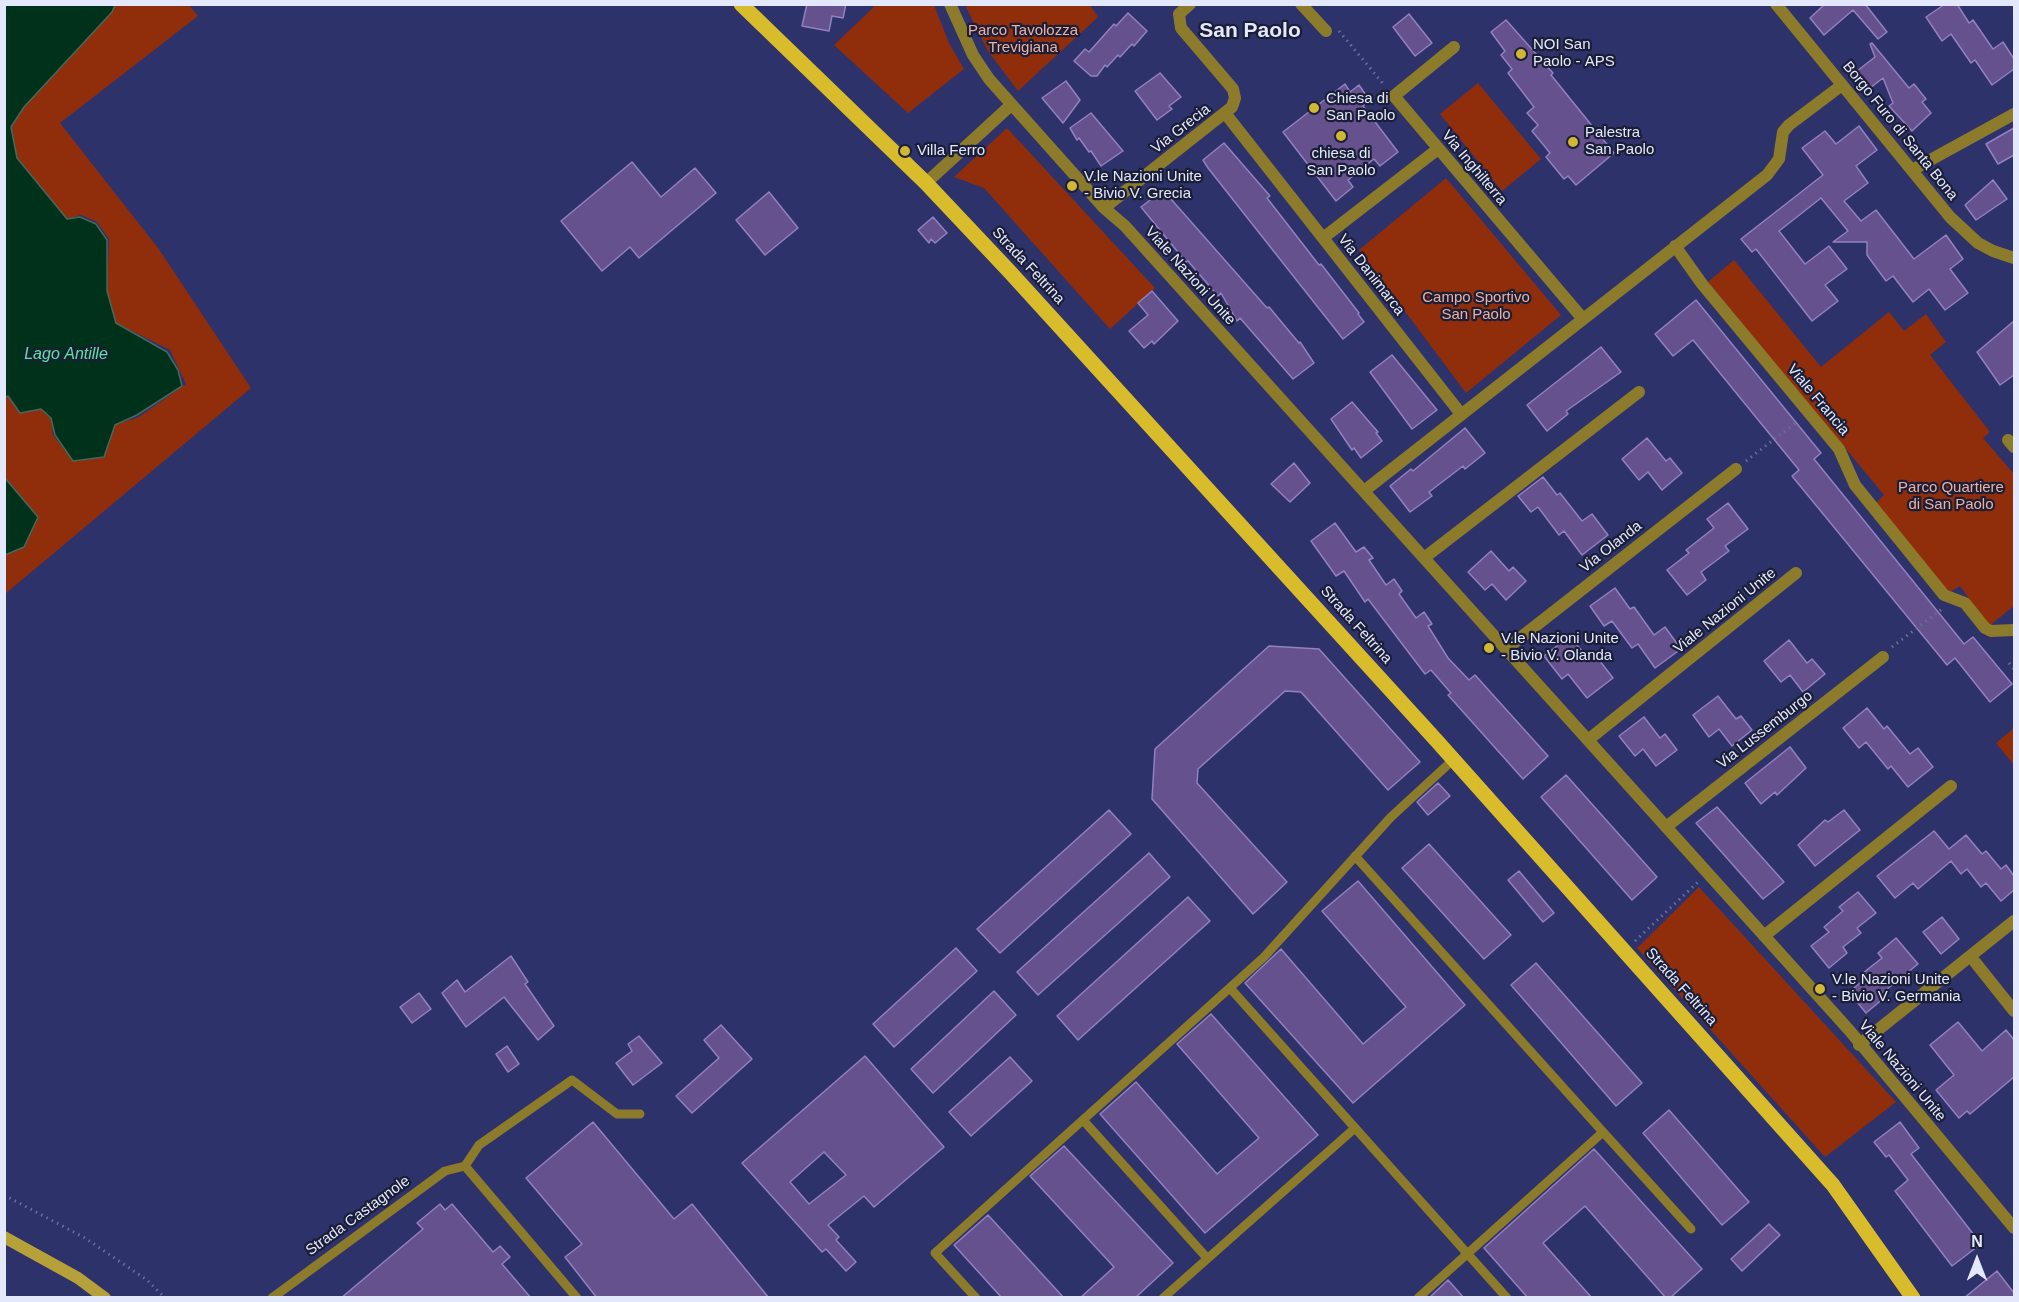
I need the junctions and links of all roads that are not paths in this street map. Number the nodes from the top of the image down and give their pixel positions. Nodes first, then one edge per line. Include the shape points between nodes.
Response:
1 (741, 4) edge
2 (950, 4) edge
3 (1190, 4) edge
4 (1301, 4) edge
5 (1776, 4) edge
6 (1331, 30) road end
7 (1454, 47) dead end
8 (1842, 85) junction
9 (1011, 105) junction
10 (1225, 113) junction
11 (2014, 114) edge
12 (1438, 149) junction
13 (1912, 170) junction
14 (926, 183) junction
15 (1104, 208) junction
16 (1323, 238) junction
17 (1675, 246) junction
18 (2014, 258) edge
19 (1583, 319) junction
20 (1638, 392) dead end
21 (1459, 416) junction
22 (1736, 469) road end
23 (1364, 491) junction
24 (1424, 558) junction
25 (1796, 573) dead end
26 (2014, 630) edge
27 (1506, 649) junction
28 (1883, 657) road end
29 (1588, 740) junction
30 (1454, 759) junction
31 (1951, 786) dead end
32 (1666, 827) junction
33 (1356, 856) junction
34 (2014, 921) edge
35 (1764, 936) junction
36 (1975, 962) dead end
37 (1230, 988) junction
38 (2014, 1011) edge
39 (1858, 1045) junction
40 (640, 1114) dead end
41 (1083, 1120) junction
42 (1355, 1128) junction
43 (1603, 1132) junction
44 (465, 1166) junction
45 (2014, 1228) edge
46 (1691, 1229) dead end
47 (4, 1237) edge
48 (1467, 1253) junction
49 (1207, 1258) junction
50 (105, 1298) edge
51 (272, 1298) edge
52 (577, 1298) edge
53 (976, 1298) edge
54 (1163, 1298) edge
55 (1418, 1298) edge
56 (1507, 1298) edge
57 (1913, 1298) edge

1 - 14 main road, Strada Feltrina
2 - 9 street, Viale Nazioni Unite via 973,55
3 - 10 street, Via Grecia via 1179,14 1181,28 1233,89 1235,98
4 - 6 street
5 - 8 street, Borgo Furo di Santa Bona
7 - 12 street, Via Inghilterra via 1394,96
8 - 13 street, Borgo Furo di Santa Bona
8 - 17 street via 1783,132 1779,159 1767,176
9 - 14 street
9 - 15 street, Viale Nazioni Unite
10 - 15 street, Via Grecia
10 - 16 street, Via Danimarca
11 - 13 street
12 - 16 street, Via Danimarca
12 - 19 street, Via Inghilterra
13 - 18 street, Borgo Furo di Santa Bona via 1964,232 1993,251
14 - 30 main road, Strada Feltrina
15 - 23 street, Viale Nazioni Unite via 1125,226
16 - 21 street, Via Danimarca
17 - 19 street
17 - 26 street, Viale Francia via 1839,448 1855,485 1948,598 1965,603 1991,631
19 - 21 street
20 - 24 street
21 - 23 street
22 - 27 street, Via Olanda
23 - 24 street, Viale Nazioni Unite
24 - 27 street, Viale Nazioni Unite
25 - 29 street, Viale Nazioni Unite
27 - 29 street, Viale Nazioni Unite
28 - 32 street, Via Lussemburgo
29 - 32 street, Viale Nazioni Unite
30 - 33 lane via 1391,817
30 - 57 main road, Strada Feltrina via 1833,1185
31 - 35 street
32 - 35 street, Viale Nazioni Unite
33 - 37 lane via 1264,957
33 - 43 lane
34 - 39 street
35 - 39 street, Viale Nazioni Unite
36 - 38 street
37 - 41 lane
37 - 42 lane
39 - 45 street, Viale Nazioni Unite
40 - 44 lane via 617,1114 573,1080 479,1145
41 - 49 lane
41 - 53 lane via 935,1252
42 - 48 lane
42 - 49 lane
43 - 46 lane
43 - 48 lane
44 - 51 lane, Strada Castagnole via 445,1171
44 - 52 lane
47 - 50 main road via 78,1278
48 - 55 lane
48 - 56 lane
49 - 54 lane

